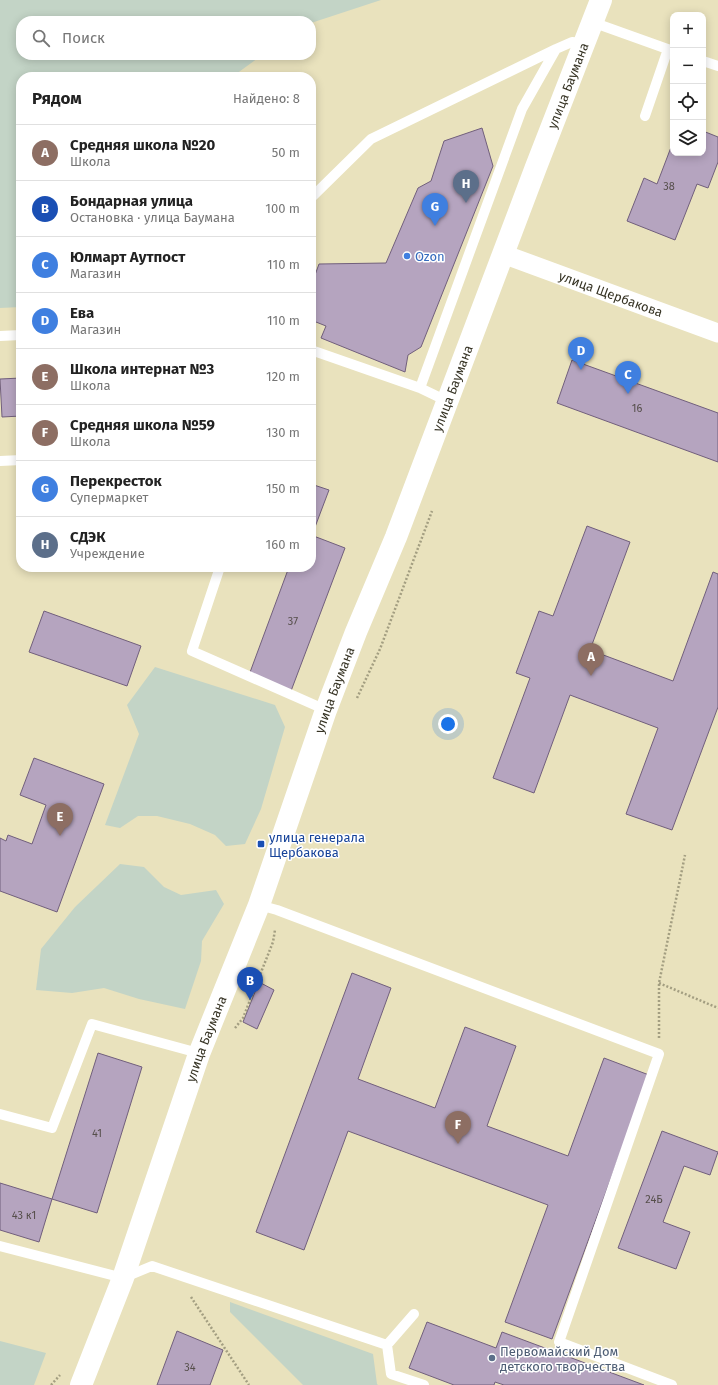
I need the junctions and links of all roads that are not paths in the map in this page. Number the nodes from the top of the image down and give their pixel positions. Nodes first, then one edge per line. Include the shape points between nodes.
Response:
1 (601, 0) edge
2 (592, 22) junction
3 (584, 43) junction
4 (556, 48) junction
5 (670, 50) edge
6 (670, 53) edge
7 (706, 61) edge
8 (718, 66) edge
9 (645, 116) dead end
10 (316, 193) edge
11 (503, 254) junction
12 (718, 333) edge
13 (16, 335) edge
14 (0, 336) edge
15 (316, 352) edge
16 (420, 388) junction
17 (447, 401) junction
18 (16, 460) edge
19 (0, 461) edge
20 (218, 572) edge
21 (326, 710) junction
22 (268, 908) junction
23 (199, 1054) junction
24 (0, 1114) edge
25 (0, 1246) edge
26 (123, 1278) junction
27 (414, 1314) dead end
28 (387, 1345) junction
29 (81, 1385) edge
30 (424, 1385) edge
31 (672, 1385) edge

1 - 2 street, улица Баумана
2 - 3 street, улица Баумана
2 - 5 lane
3 - 4 lane via 572,42
3 - 11 street, улица Баумана
4 - 10 lane via 371,139
4 - 16 lane via 522,109
6 - 9 lane
7 - 8 lane
11 - 12 street, улица Щербакова
11 - 17 street, улица Баумана
13 - 14 lane
15 - 16 lane
16 - 17 lane
17 - 21 street, улица Баумана via 396,537
18 - 19 lane
20 - 21 lane via 192,651
21 - 22 street, улица Баумана
22 - 23 street, улица Баумана
22 - 31 lane via 659,1054 559,1342
23 - 24 lane via 92,1024 52,1128
23 - 26 street, улица Баумана
25 - 26 lane
26 - 28 lane via 152,1266
26 - 29 street, улица Баумана
27 - 28 lane
28 - 30 lane via 391,1374

